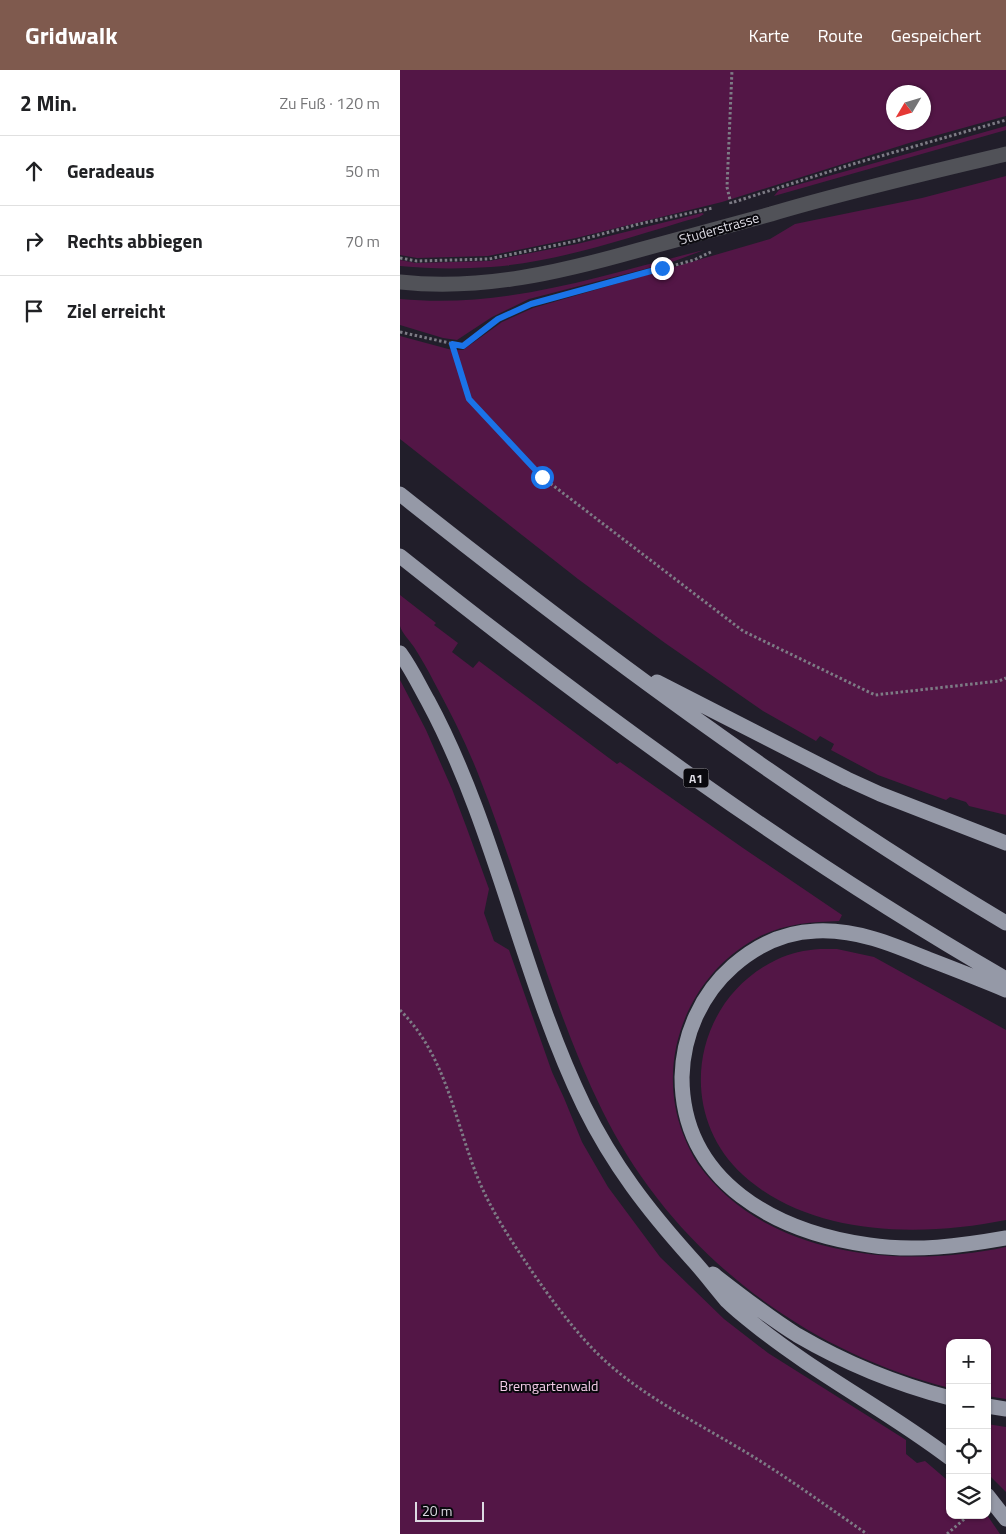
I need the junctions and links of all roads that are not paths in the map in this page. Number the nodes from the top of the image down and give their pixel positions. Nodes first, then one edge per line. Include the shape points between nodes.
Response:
1 (1006, 154) edge
2 (400, 282) edge
3 (400, 494) edge
4 (400, 556) edge
5 (400, 653) edge
6 (616, 661) junction
7 (982, 834) junction
8 (1006, 834) edge
9 (1006, 843) edge
10 (1006, 923) edge
11 (1006, 979) edge
12 (1006, 990) edge
13 (1006, 1238) edge
14 (691, 1258) junction
15 (946, 1397) edge
16 (991, 1407) edge
17 (1006, 1409) edge
18 (946, 1455) edge
19 (991, 1500) edge
20 (1006, 1519) edge

1 - 2 street, Studerstrasse via 552,273 462,285
3 - 6 highway
4 - 11 highway, A1 via 532,658 706,785 895,912
5 - 14 highway via 442,727 466,782 543,1005 584,1107 622,1173
6 - 7 highway via 848,779
6 - 10 highway via 826,810
7 - 8 street
7 - 9 highway
12 - 13 highway via 875,938 846,932 814,931 787,935 745,956 724,974 705,998 686,1043 682,1090 692,1130 702,1152 732,1190 774,1218 836,1240 870,1246 942,1247
14 - 15 highway via 804,1339 864,1370
14 - 18 highway via 729,1302 756,1325
16 - 17 highway
19 - 20 highway

